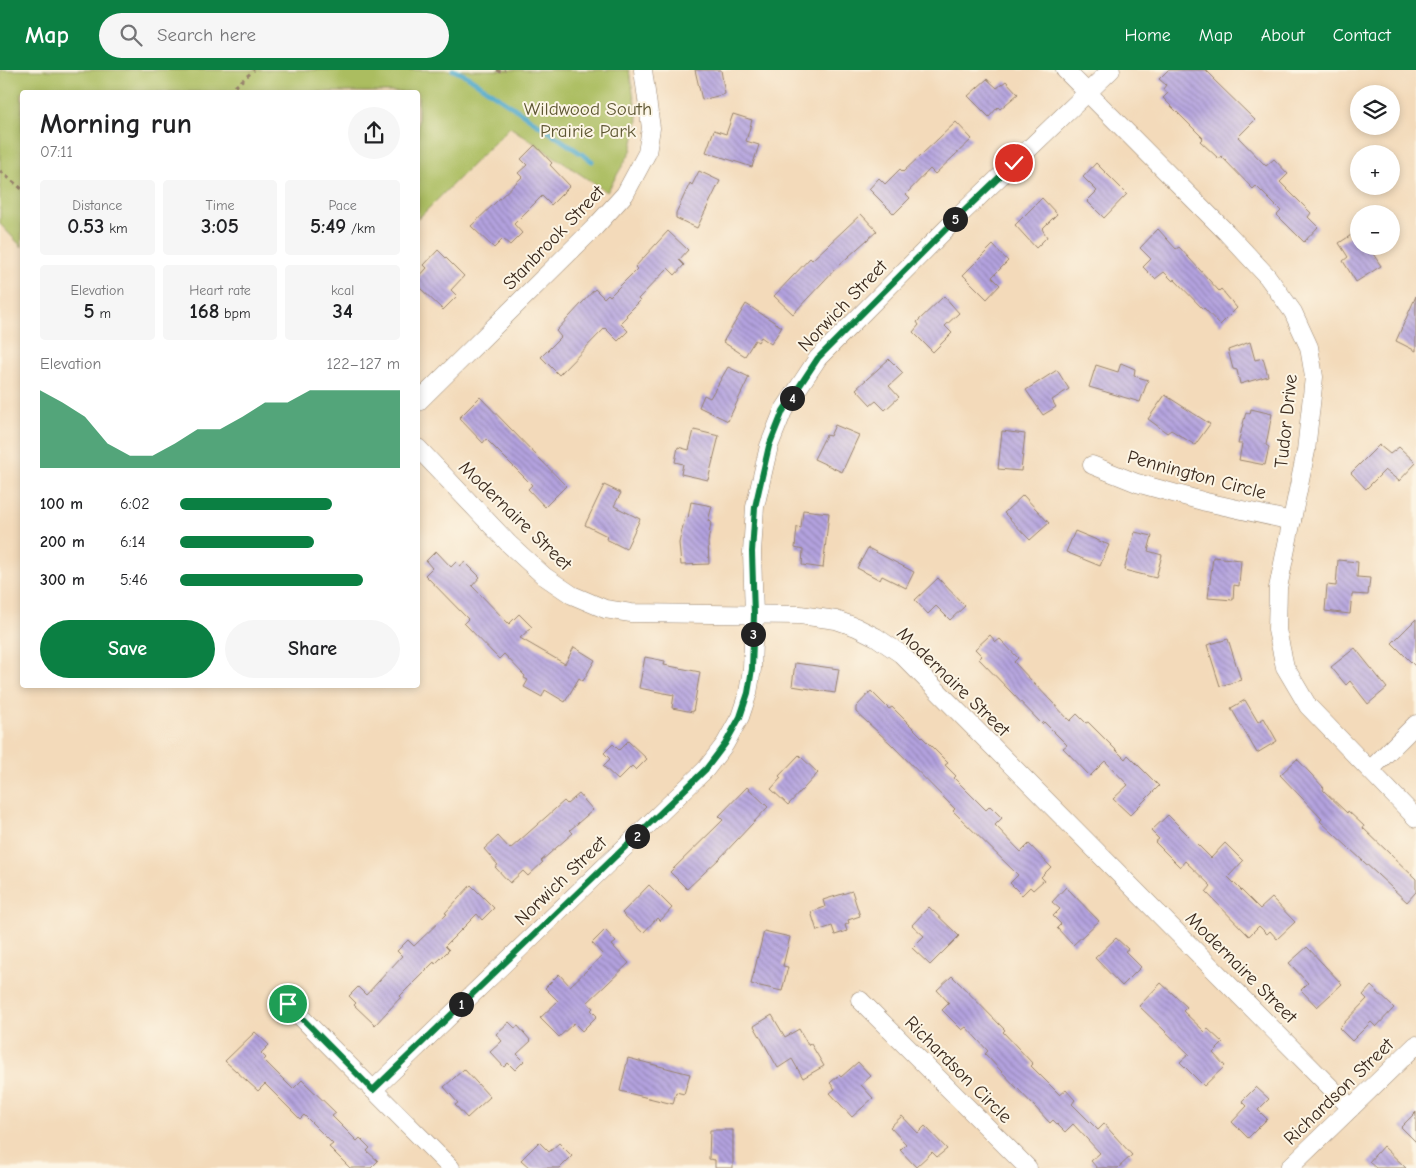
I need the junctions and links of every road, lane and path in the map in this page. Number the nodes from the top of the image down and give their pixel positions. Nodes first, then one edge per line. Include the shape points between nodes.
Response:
1 (254, 70) edge
2 (497, 70) edge
3 (505, 70) edge
4 (643, 70) edge
5 (1065, 70) edge
6 (1111, 70) edge
7 (231, 90) edge
8 (1087, 92) junction
9 (0, 171) edge
10 (20, 187) edge
11 (420, 400) edge
12 (420, 450) edge
13 (1092, 465) dead end
14 (1292, 521) junction
15 (754, 615) junction
16 (1416, 724) edge
17 (1370, 770) junction
18 (1416, 818) edge
19 (860, 1000) dead end
20 (288, 1004) dead end
21 (1416, 1045) edge
22 (373, 1090) junction
23 (1351, 1108) junction
24 (450, 1168) edge
25 (1028, 1168) edge
26 (1289, 1168) edge

1 - 7 path
2 - 3 path
4 - 11 street, Stanbrook Street via 651,128 647,153 625,194
5 - 8 street, Tudor Drive
6 - 8 street, Norwich Street
8 - 14 street, Tudor Drive via 1241,248 1267,276 1293,312 1309,347 1314,377 1306,451
8 - 15 street, Norwich Street via 818,358 783,411 769,446 755,507 752,552
9 - 10 path
12 - 15 street, Modernaire Street via 509,544 544,576 572,595 605,609 632,613
13 - 14 street, Pennington Circle via 1206,502
14 - 17 street, Tudor Drive via 1278,588 1277,630 1285,667 1308,706
15 - 22 street, Norwich Street via 748,693 740,717 706,769
15 - 23 street, Modernaire Street via 800,615 836,620 876,637 900,654
16 - 17 street
17 - 18 street, Tudor Drive
19 - 25 street, Richardson Circle
20 - 22 street
21 - 23 street, Richardson Street
22 - 24 street
23 - 26 street, Richardson Street

